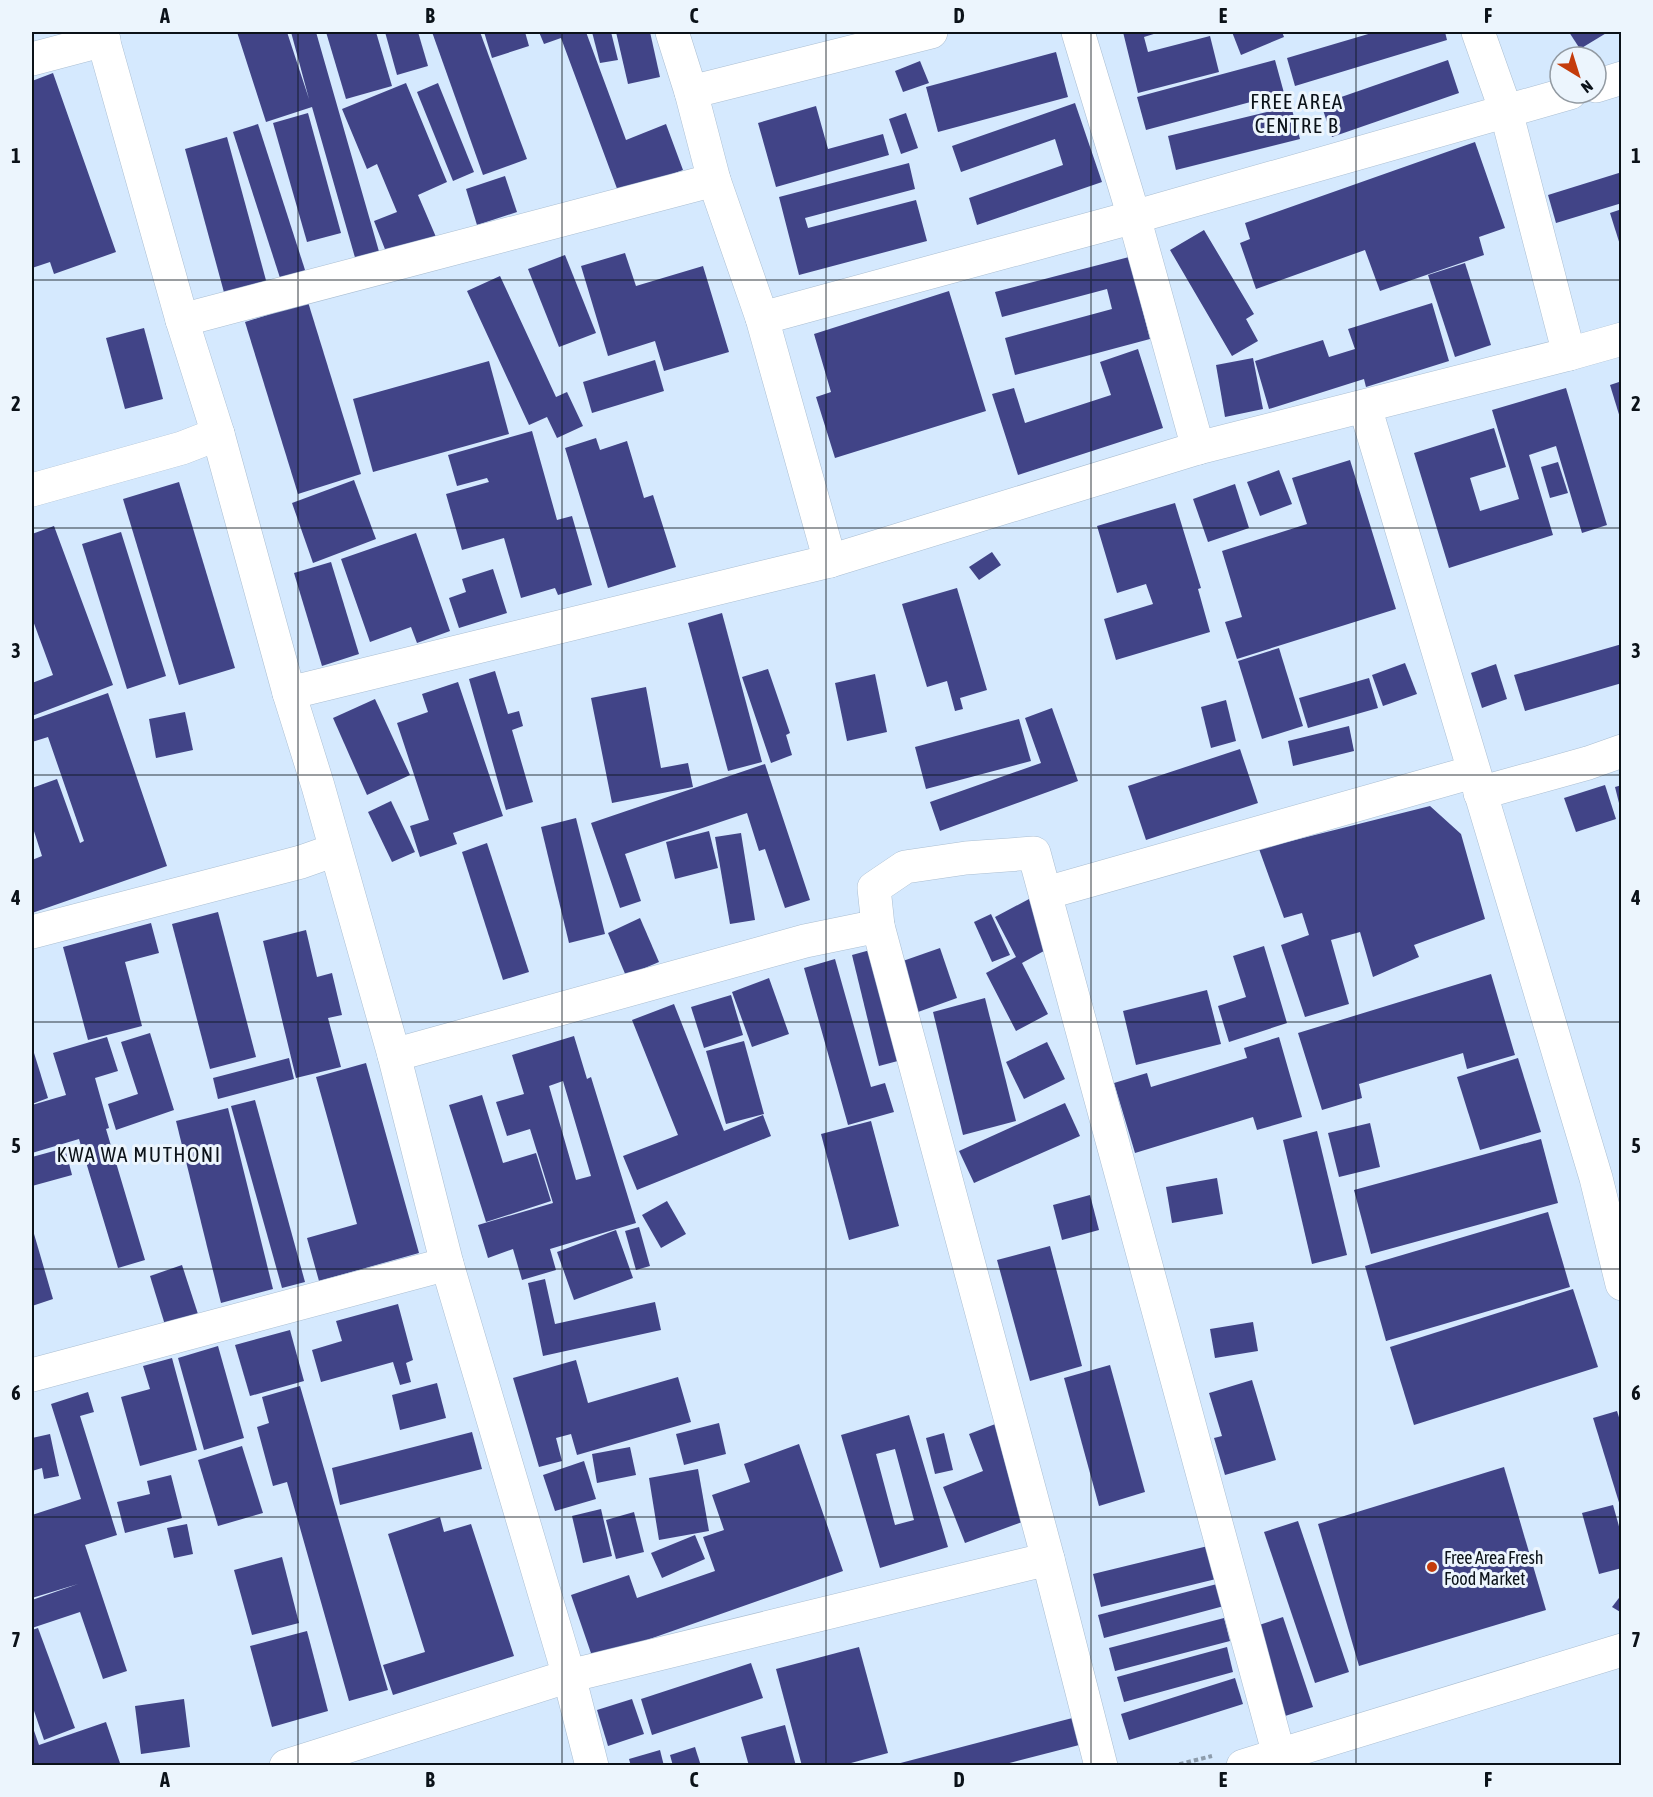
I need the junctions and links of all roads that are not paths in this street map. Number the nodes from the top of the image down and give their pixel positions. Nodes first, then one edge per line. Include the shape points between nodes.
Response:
1 (672, 32) edge
2 (931, 32) edge
3 (1078, 32) edge
4 (1478, 32) edge
5 (102, 36) edge
6 (32, 59) edge
7 (691, 92) junction
8 (1548, 99) edge
9 (1506, 111) junction
10 (714, 180) junction
11 (1134, 218) junction
12 (762, 318) junction
13 (182, 320) junction
14 (1622, 339) edge
15 (1569, 354) junction
16 (1365, 407) junction
17 (218, 434) junction
18 (1198, 448) junction
19 (32, 490) edge
20 (830, 561) junction
21 (289, 693) junction
22 (1622, 751) edge
23 (1477, 782) junction
24 (335, 850) junction
25 (1046, 893) junction
26 (878, 926) junction
27 (32, 932) edge
28 (394, 1055) junction
29 (1609, 1175) edge
30 (447, 1264) junction
31 (1622, 1284) edge
32 (32, 1375) edge
33 (1048, 1559) junction
34 (1622, 1650) edge
35 (569, 1676) junction
36 (1279, 1755) junction
37 (286, 1766) edge
38 (592, 1766) edge
39 (1101, 1766) edge
40 (1243, 1766) edge

1 - 7 street
2 - 7 street
3 - 11 street
4 - 9 street
5 - 6 street
5 - 13 street
7 - 10 street
8 - 9 street
9 - 11 street
9 - 15 street
10 - 12 street
10 - 13 street
11 - 12 street
11 - 18 street
12 - 20 street
13 - 17 street
14 - 15 street
15 - 16 street
16 - 18 street
16 - 23 street
17 - 19 street via 182,448
17 - 21 street
18 - 20 street
20 - 21 street
21 - 24 street
22 - 23 street via 1588,763
23 - 25 street
23 - 29 street
24 - 27 street
24 - 28 street
25 - 26 street via 1034,853 905,867 874,888
25 - 36 street
26 - 28 street via 805,940
26 - 33 street
28 - 30 street
29 - 31 street
30 - 32 street
30 - 35 street
33 - 35 street
33 - 39 street
34 - 36 street
35 - 37 street
35 - 38 street
36 - 40 street

